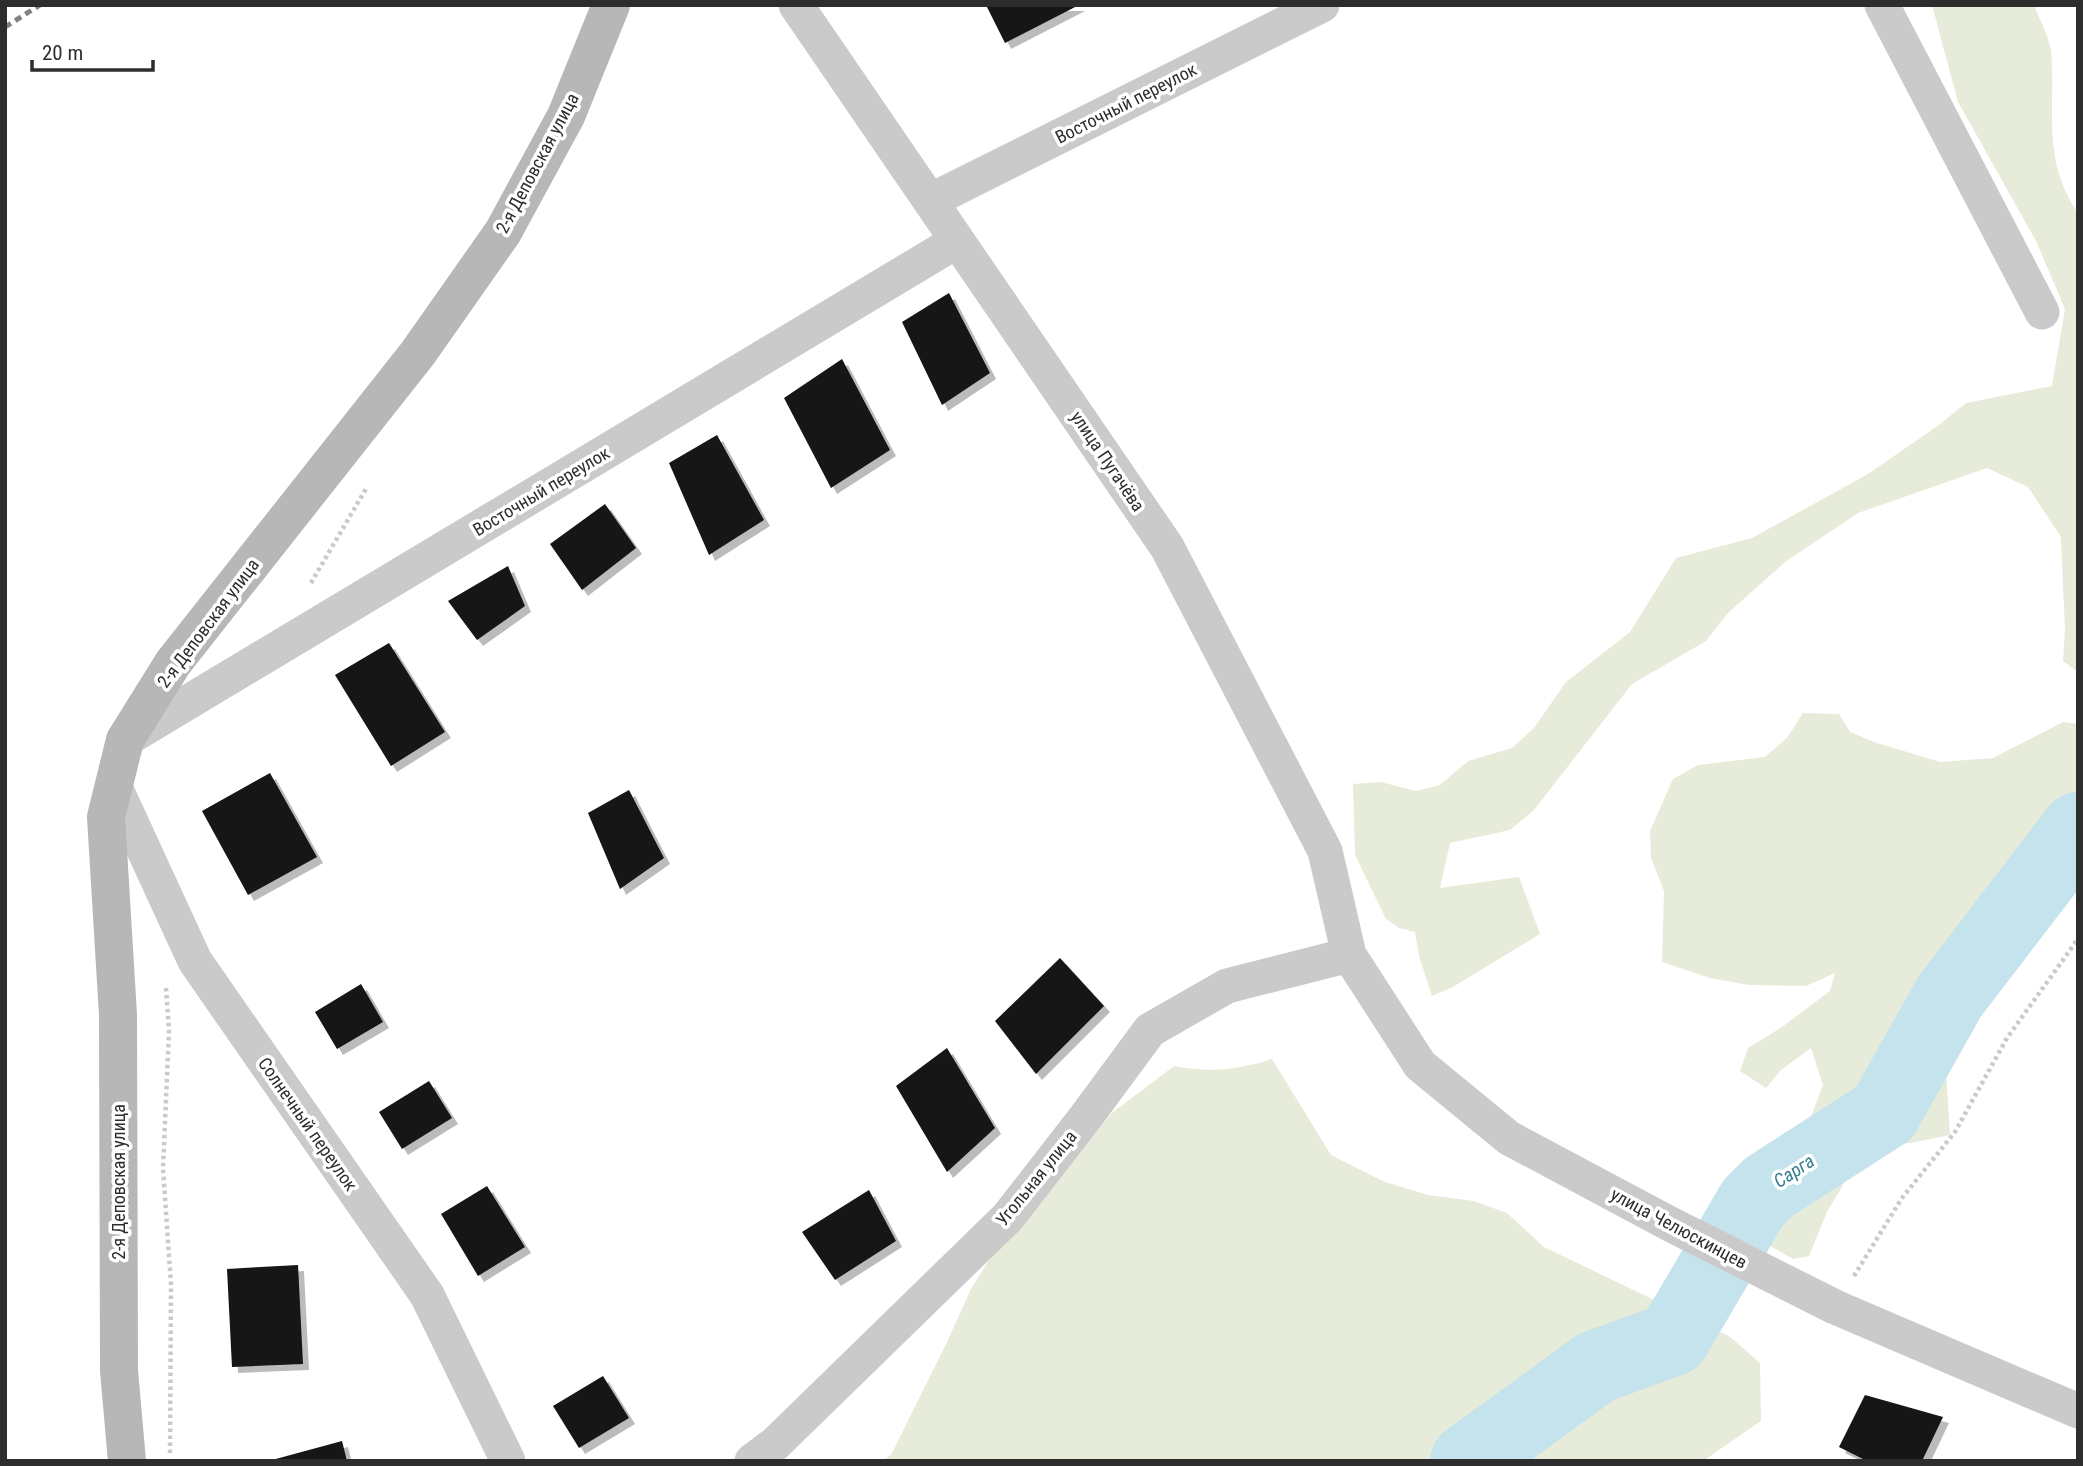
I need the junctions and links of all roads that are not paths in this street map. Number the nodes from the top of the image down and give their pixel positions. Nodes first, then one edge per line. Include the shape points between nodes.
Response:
1 (611, 5) edge
2 (796, 5) edge
3 (1322, 5) edge
4 (1882, 5) edge
5 (930, 201) junction
6 (957, 241) junction
7 (2042, 312) dead end
8 (125, 740) junction
9 (114, 785) junction
10 (1349, 955) junction
11 (2078, 1411) edge
12 (127, 1461) edge
13 (508, 1461) edge
14 (752, 1461) edge

1 - 8 street, 2-я Деповская улица via 566,116 503,232 418,352 173,663
2 - 5 street, улица Пугачёва
3 - 5 street, Восточный переулок
4 - 7 street
5 - 6 street, улица Пугачёва
6 - 8 street, Восточный переулок
6 - 10 street, улица Пугачёва via 1167,547 1325,851
8 - 9 street, 2-я Деповская улица
9 - 12 street, 2-я Деповская улица via 106,817 118,1015 119,1371
9 - 13 street, Солнечный переулок via 195,961 427,1295
10 - 11 street, улица Челюскинцев via 1420,1066 1510,1138 1787,1284
10 - 14 street, Угольная улица via 1227,986 1150,1030 1008,1217 775,1444

